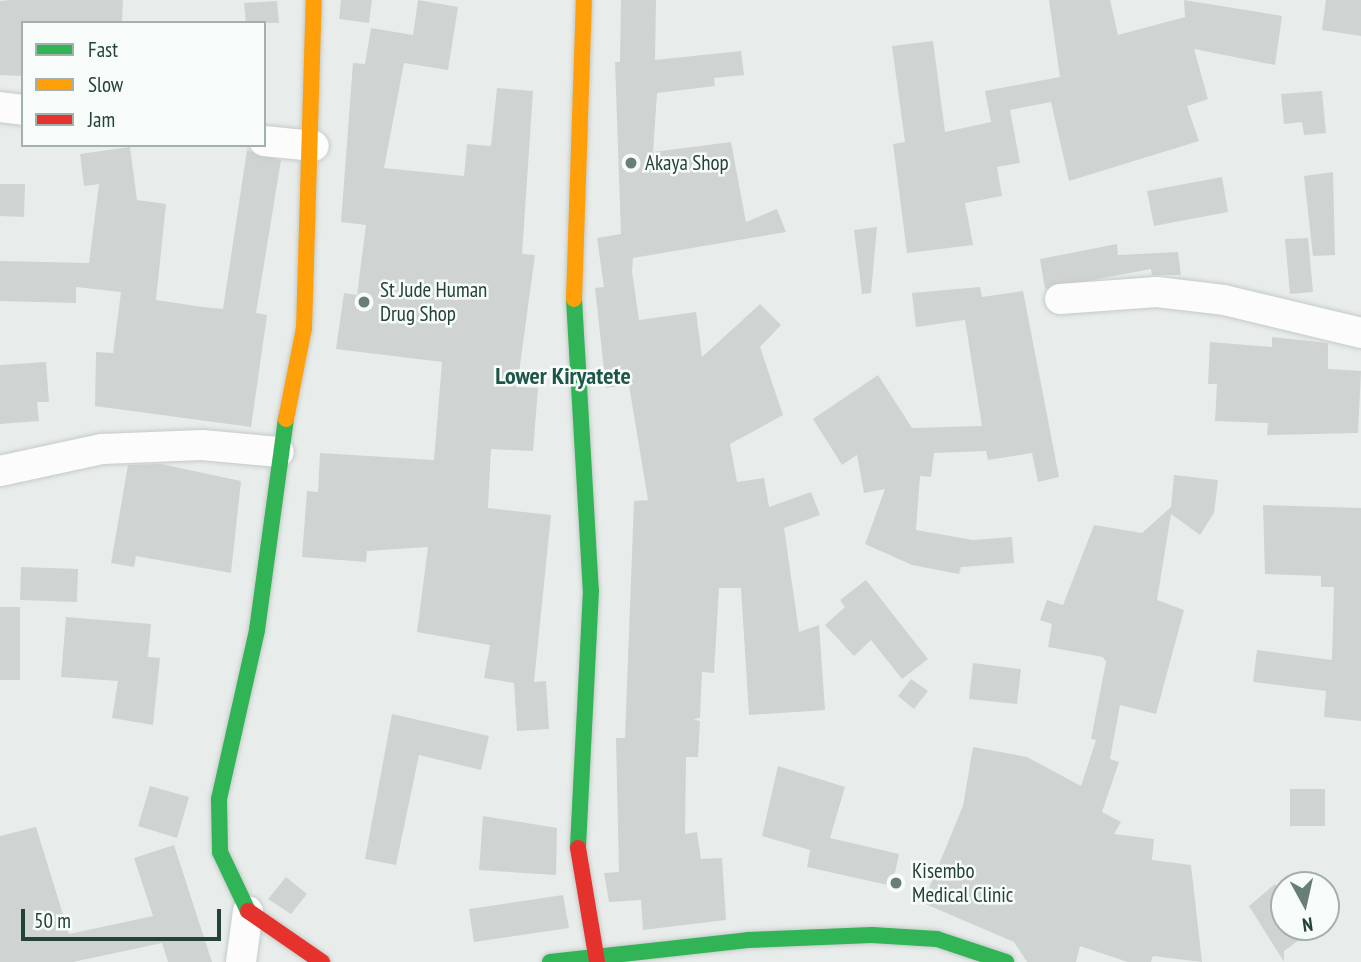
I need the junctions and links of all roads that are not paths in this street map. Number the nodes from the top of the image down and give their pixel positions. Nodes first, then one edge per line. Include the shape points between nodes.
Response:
1 (314, 0) edge
2 (584, 0) edge
3 (0, 107) edge
4 (21, 110) edge
5 (266, 141) edge
6 (314, 145) junction
7 (1060, 299) dead end
8 (1361, 333) edge
9 (279, 452) junction
10 (0, 471) edge
11 (248, 911) junction
12 (596, 958) edge
13 (241, 962) edge
14 (322, 962) edge
15 (550, 962) edge
16 (1006, 962) edge

1 - 6 street
2 - 12 street via 572,249 590,590 578,850
3 - 4 street
5 - 6 street
6 - 9 street via 304,328
7 - 8 street via 1157,292 1224,300
9 - 10 street via 202,445 102,449
9 - 11 street via 257,630 219,799 220,852 233,890
11 - 13 street
11 - 14 street
12 - 15 street
12 - 16 street via 872,935 937,939

